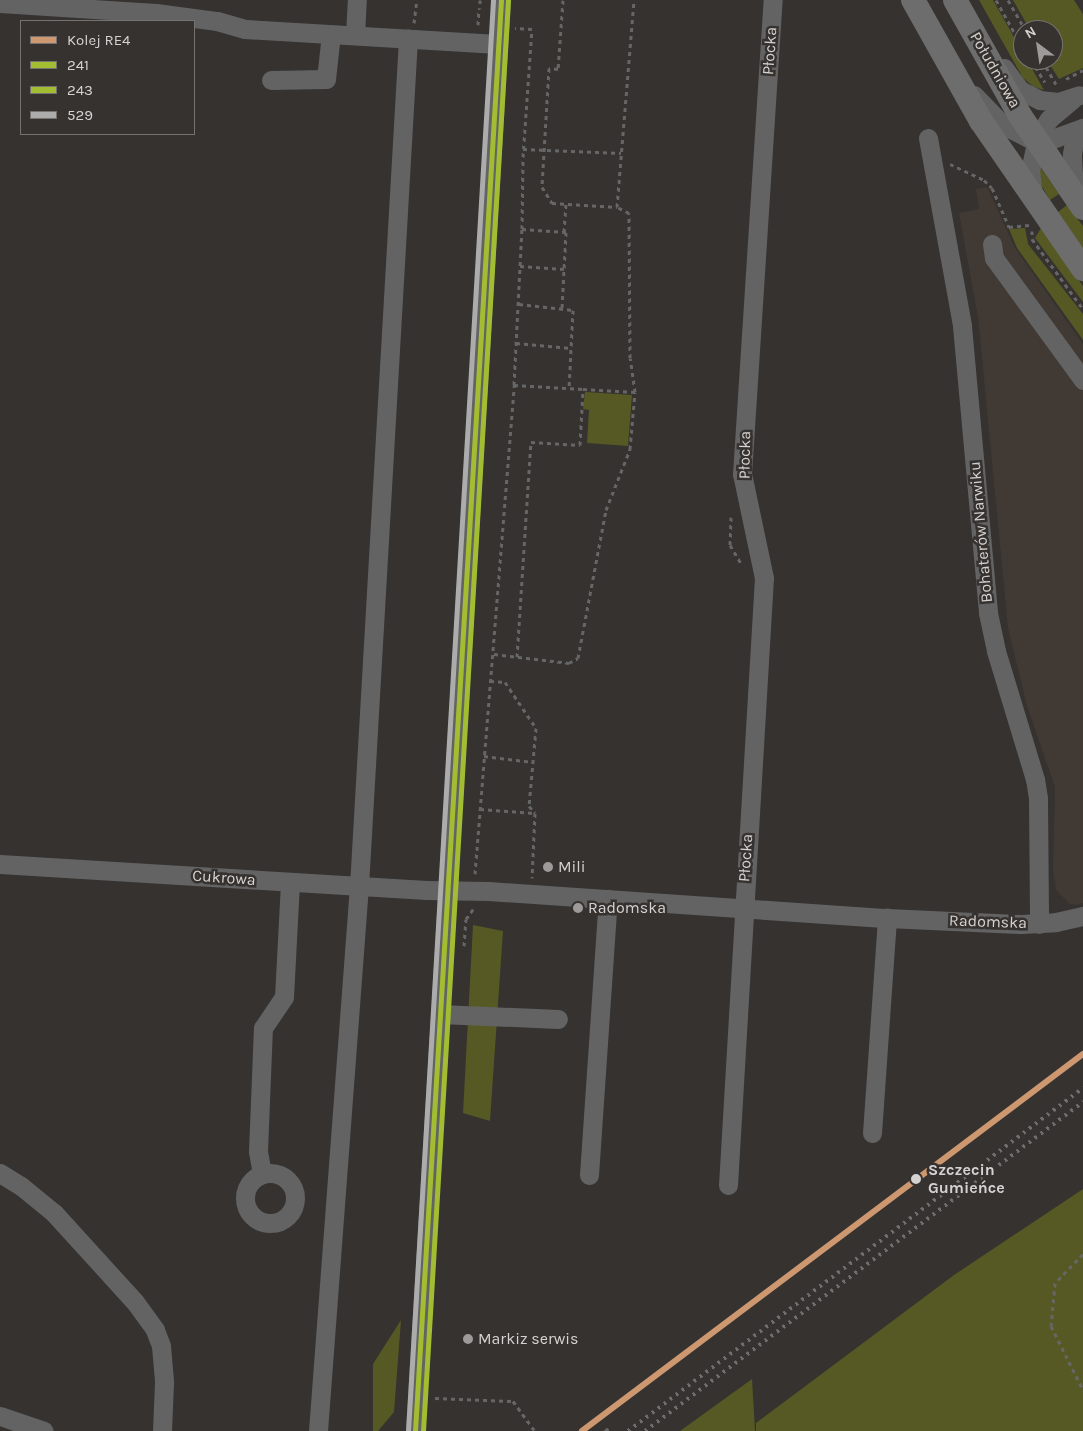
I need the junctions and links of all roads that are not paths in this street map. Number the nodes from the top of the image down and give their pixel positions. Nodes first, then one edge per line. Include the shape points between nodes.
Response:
1 (358, 0) edge
2 (501, 0) edge
3 (773, 0) edge
4 (913, 0) edge
5 (955, 0) edge
6 (0, 3) edge
7 (332, 34) junction
8 (355, 35) junction
9 (408, 38) junction
10 (498, 44) junction
11 (953, 72) junction
12 (271, 80) dead end
13 (1081, 94) edge
14 (1083, 128) edge
15 (1036, 139) junction
16 (929, 146) road end
17 (1034, 198) junction
18 (1083, 203) edge
19 (1083, 208) edge
20 (992, 244) dead end
21 (1083, 269) edge
22 (1083, 380) edge
23 (0, 864) edge
24 (290, 882) junction
25 (360, 886) junction
26 (447, 889) junction
27 (608, 899) junction
28 (743, 909) junction
29 (1083, 916) edge
30 (887, 918) junction
31 (1039, 924) junction
32 (440, 1014) junction
33 (558, 1019) dead end
34 (872, 1133) dead end
35 (0, 1173) edge
36 (262, 1174) dead end
37 (589, 1176) dead end
38 (728, 1185) dead end
39 (0, 1416) edge
40 (414, 1429) edge
41 (44, 1431) edge
42 (162, 1431) edge
43 (318, 1431) edge

1 - 8 street
2 - 10 street
3 - 28 street, Płocka via 742,474 764,578
4 - 11 main road, Południowa
5 - 13 street, Południowa via 1020,90 1048,102 1065,101
5 - 15 main road, Południowa
6 - 7 street via 156,12 217,21 245,29
7 - 8 street
7 - 12 street via 326,79
8 - 9 street
9 - 10 street
9 - 25 street
10 - 26 street
11 - 15 street, Południowa via 1003,125 1022,136
11 - 17 main road, Południowa via 981,121
13 - 15 street, Południowa via 1054,114
14 - 15 street, Południowa via 1055,138
14 - 18 street, Południowa via 1074,142 1072,161 1075,183
15 - 17 street, Południowa via 1030,171
15 - 19 main road, Południowa
16 - 31 street, Bohaterów Narwiku via 962,326 988,613 1038,799
17 - 21 main road, Południowa
20 - 22 street via 994,258
23 - 24 street, Cukrowa
24 - 25 street, Cukrowa
24 - 36 street via 284,997 263,1028 258,1150
25 - 26 street, Cukrowa
25 - 43 street
26 - 27 street, Radomska
26 - 32 street
27 - 28 street, Radomska
27 - 37 street
28 - 30 street, Radomska
28 - 38 street
29 - 31 street, Radomska
30 - 31 street, Radomska
30 - 34 street
32 - 33 street
32 - 40 street
35 - 42 street via 54,1213 135,1302 155,1330 164,1383
39 - 41 street

